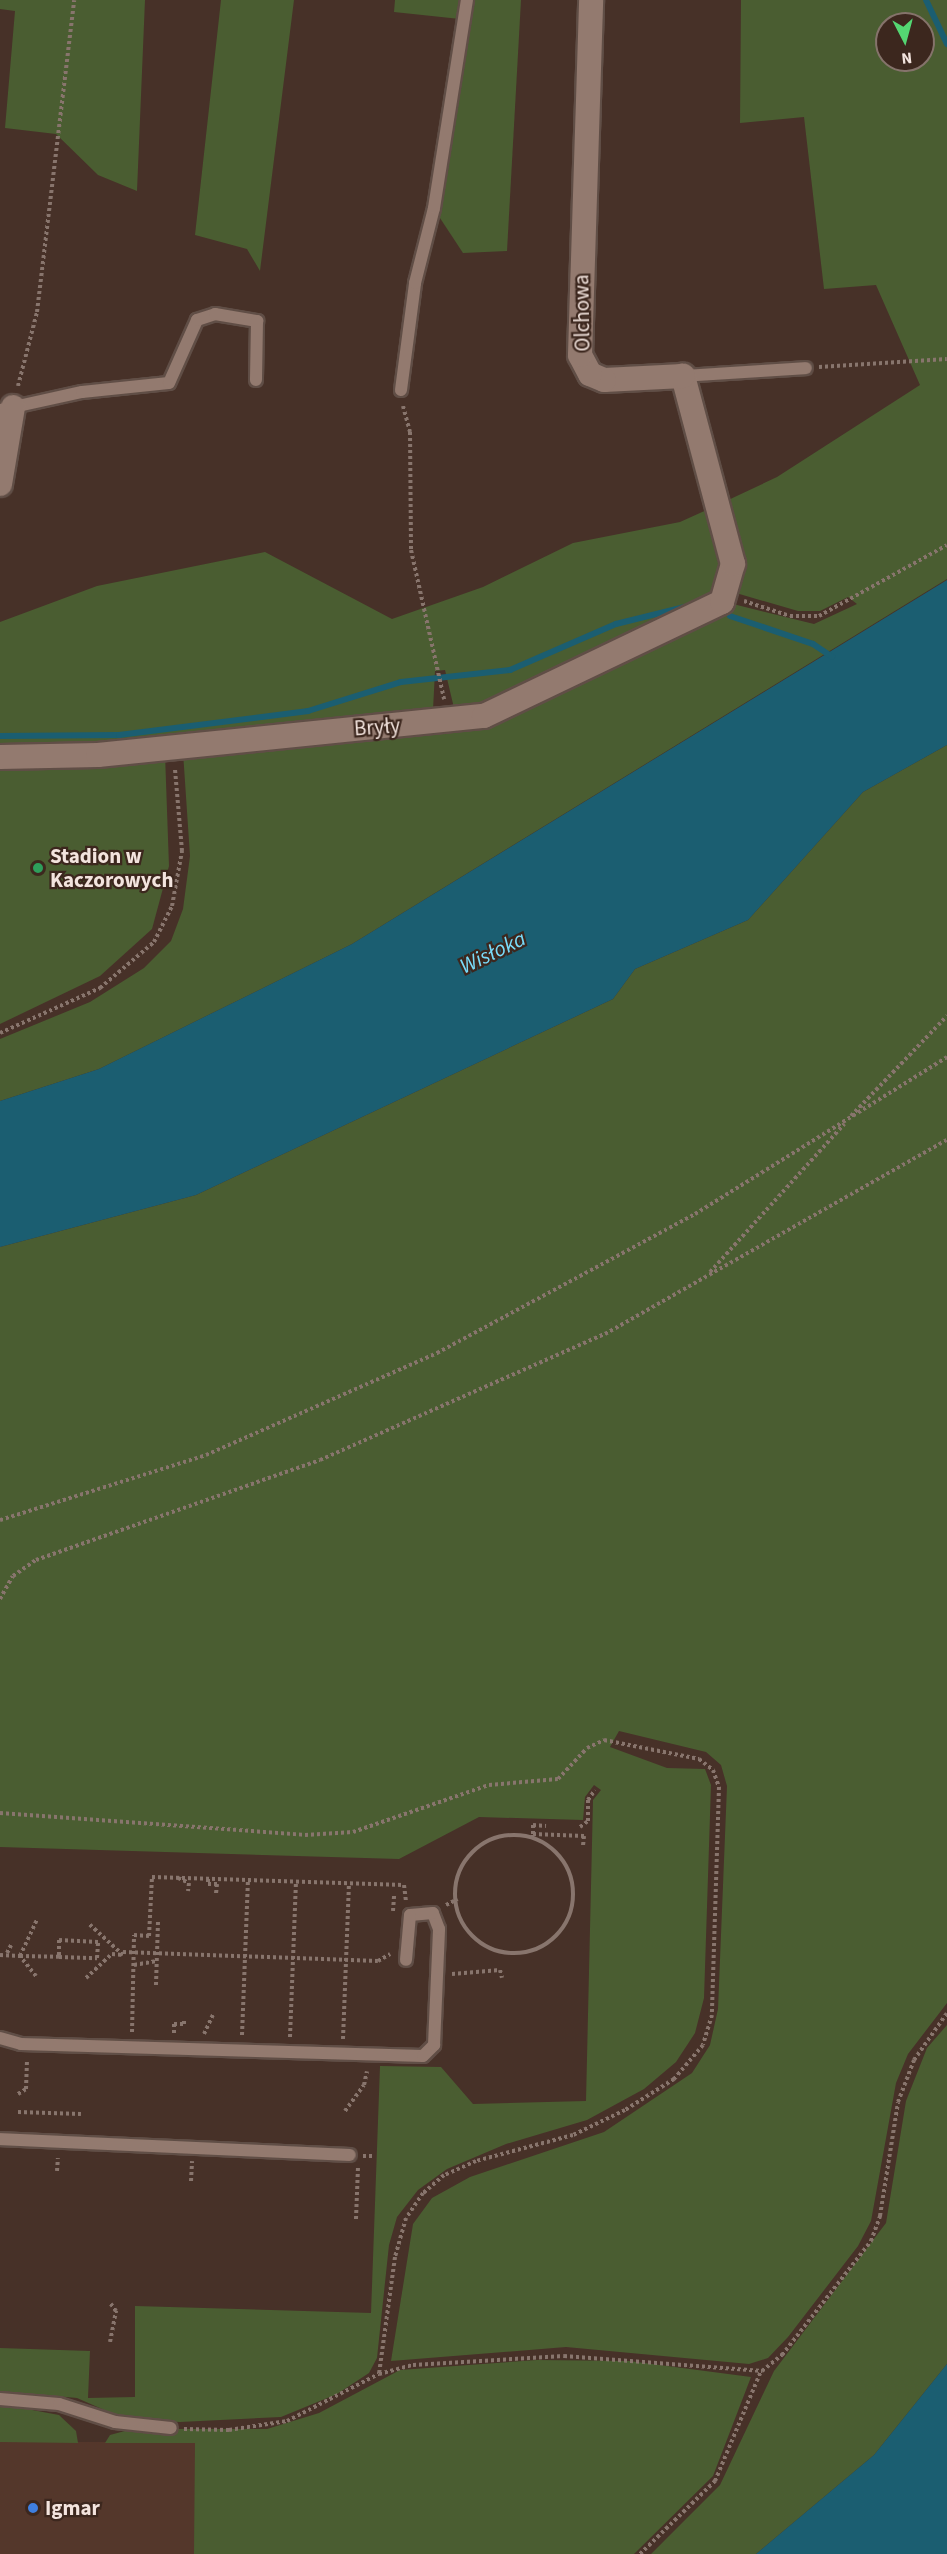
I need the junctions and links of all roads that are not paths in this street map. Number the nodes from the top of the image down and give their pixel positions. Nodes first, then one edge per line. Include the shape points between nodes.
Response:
1 (467, 0) edge
2 (591, 0) edge
3 (806, 368) road end
4 (683, 376) junction
5 (256, 380) dead end
6 (401, 390) road end
7 (6, 409) edge
8 (0, 484) edge
9 (0, 757) edge
10 (406, 1960) dead end
11 (1, 2040) edge
12 (0, 2139) edge
13 (355, 2156) road end
14 (0, 2399) edge
15 (171, 2428) road end

1 - 6 lane via 434,208 415,283
2 - 4 street, Olchowa via 580,355 590,374 604,380
3 - 4 lane
4 - 9 street, Bryły via 733,564 726,596 705,613 484,716 173,747
5 - 7 lane via 257,321 215,314 197,320 169,383
7 - 8 street
10 - 11 lane via 410,1915 433,1912 439,1929 432,2050 418,2057
12 - 13 lane
14 - 15 lane via 69,2406 115,2422

